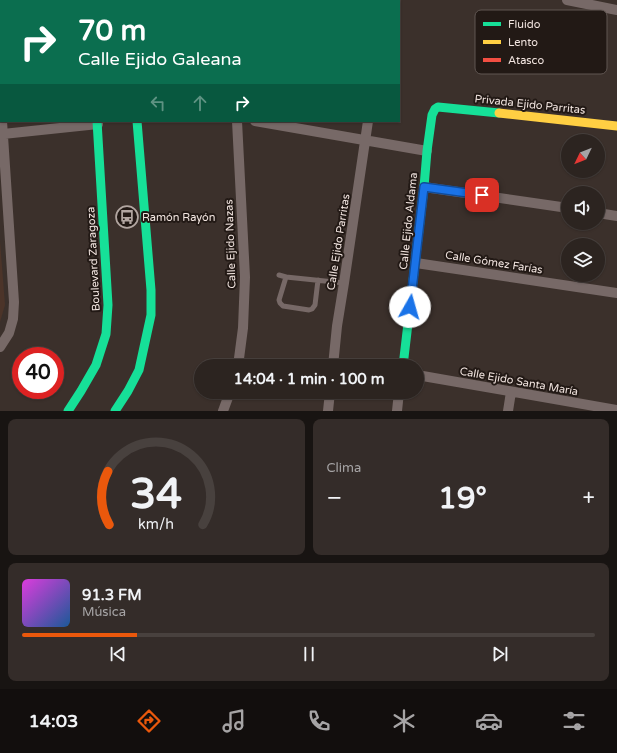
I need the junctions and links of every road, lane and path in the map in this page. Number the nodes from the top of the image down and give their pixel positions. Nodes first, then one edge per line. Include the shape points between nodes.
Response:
1 (567, 0) edge
2 (617, 10) edge
3 (441, 107) joint
4 (2, 122) edge
5 (97, 122) edge
6 (137, 122) edge
7 (237, 122) edge
8 (261, 122) edge
9 (368, 122) edge
10 (617, 126) edge
11 (2, 134) edge
12 (366, 140) junction
13 (427, 151) junction
14 (424, 187) junction
15 (561, 207) edge
16 (605, 214) edge
17 (617, 216) edge
18 (416, 263) junction
19 (279, 275) dead end
20 (286, 277) junction
21 (318, 280) junction
22 (344, 283) junction
23 (617, 293) edge
24 (0, 347) edge
25 (239, 359) edge
26 (334, 359) edge
27 (404, 359) edge
28 (424, 376) edge
29 (511, 392) junction
30 (227, 399) edge
31 (329, 399) edge
32 (398, 399) edge
33 (617, 410) edge
34 (68, 411) edge
35 (115, 411) edge
36 (223, 411) edge
37 (328, 411) edge
38 (397, 411) edge
39 (508, 411) edge

1 - 2 street
3 - 10 main road, Privada Ejido Parritas
3 - 13 main road, Calle Ejido Aldama via 433,112
4 - 11 street
5 - 11 street
5 - 34 main road, Boulevard Zaragoza via 108,305 106,334 96,365
6 - 35 main road via 151,315 139,370
7 - 25 street, Calle Ejido Nazas via 245,277
8 - 12 street
9 - 12 street, Calle Ejido Parritas
11 - 24 street via 14,302 9,333
12 - 13 street
12 - 22 street, Calle Ejido Parritas
13 - 14 main road, Calle Ejido Aldama
14 - 15 street
14 - 18 main road, Calle Ejido Aldama
16 - 17 street
18 - 23 street, Calle Gómez Farías
18 - 27 main road, Calle Ejido Aldama
19 - 20 lane
20 - 21 lane
20 - 21 lane via 280,303 283,306 308,310 315,305
21 - 22 lane
22 - 26 street, Calle Ejido Parritas
28 - 29 street, Calle Ejido Santa María
29 - 33 street, Calle Ejido Santa María
29 - 39 street
30 - 36 street
31 - 37 street
32 - 38 street

